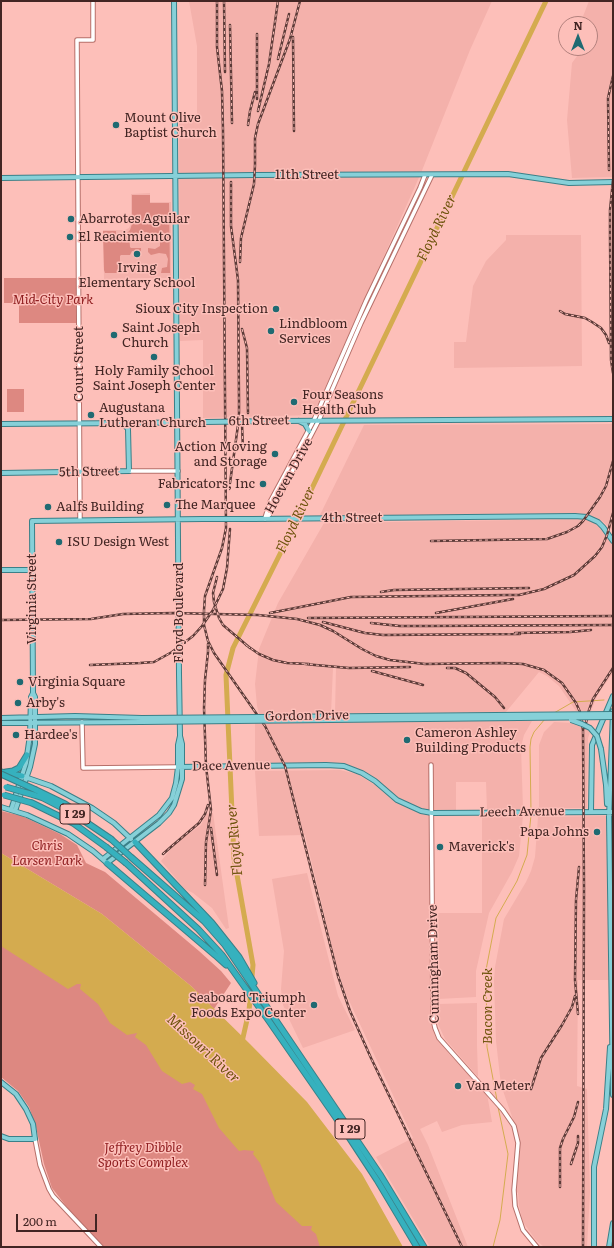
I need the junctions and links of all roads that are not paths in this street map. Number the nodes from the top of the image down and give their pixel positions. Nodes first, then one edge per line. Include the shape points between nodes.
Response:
1 (93, 1) edge
2 (174, 1) edge
3 (425, 175) junction
4 (432, 175) junction
5 (176, 177) junction
6 (1, 178) edge
7 (78, 178) junction
8 (613, 182) edge
9 (613, 419) edge
10 (314, 420) junction
11 (319, 420) junction
12 (298, 421) junction
13 (122, 422) junction
14 (131, 422) junction
15 (79, 423) junction
16 (1, 424) edge
17 (128, 429) junction
18 (309, 431) junction
19 (129, 471) junction
20 (178, 471) junction
21 (80, 472) junction
22 (1, 473) edge
23 (178, 519) junction
24 (265, 519) junction
25 (80, 520) junction
26 (32, 521) joint
27 (613, 541) edge
28 (1, 570) edge
29 (32, 570) junction
30 (613, 696) edge
31 (613, 712) edge
32 (33, 716) junction
33 (613, 717) edge
34 (1, 718) edge
35 (552, 718) junction
36 (142, 720) junction
37 (82, 722) junction
38 (1, 723) edge
39 (33, 723) junction
40 (46, 723) junction
41 (36, 736) junction
42 (27, 755) junction
43 (612, 759) edge
44 (431, 765) dead end
45 (180, 767) junction
46 (3, 772) edge
47 (24, 777) junction
48 (4, 786) edge
49 (2, 794) edge
50 (1, 807) edge
51 (13, 810) junction
52 (591, 811) junction
53 (611, 812) edge
54 (432, 813) junction
55 (89, 824) junction
56 (130, 838) junction
57 (135, 842) junction
58 (105, 861) junction
59 (226, 943) junction
60 (221, 957) junction
61 (611, 1020) junction
62 (1, 1082) edge
63 (613, 1095) edge
64 (1, 1136) edge
65 (35, 1139) junction
66 (613, 1223) edge
67 (100, 1247) edge
68 (417, 1247) edge
69 (424, 1247) edge
70 (537, 1247) edge
71 (594, 1247) edge
72 (609, 1247) edge

1 - 7 street, Court Street via 93,40 77,40
2 - 5 main road, Floyd Boulevard
3 - 4 main road, 11th Street
3 - 5 main road, 11th Street
3 - 10 street, Hoeven Drive
4 - 8 main road, 11th Street via 514,175 569,183
4 - 11 street, Hoeven Drive via 361,323
5 - 7 main road, 11th Street
5 - 20 main road, Floyd Boulevard
6 - 7 main road, 11th Street
7 - 15 street, Court Street
9 - 11 main road, 6th Street
10 - 11 main road, 6th Street
10 - 12 main road, 6th Street
10 - 18 street, Hoeven Drive
11 - 24 street, Hoeven Drive
12 - 14 main road, 6th Street, bridge
12 - 18 main road via 305,424
13 - 14 main road, 6th Street
13 - 15 main road, 6th Street
13 - 17 main road
14 - 17 main road
15 - 16 main road, 6th Street
15 - 21 street, Court Street
17 - 19 main road
18 - 24 street, Hoeven Drive via 270,502
19 - 20 street, 5th Street
19 - 21 main road, 5th Street
20 - 23 main road, Floyd Boulevard
21 - 22 main road, 5th Street
21 - 25 street, Court Street
23 - 24 main road, 4th Street, bridge
23 - 25 main road, 4th Street
23 - 45 main road, Floyd Boulevard, bridge
24 - 27 main road, 4th Street via 581,516 598,522
25 - 26 main road, 4th Street
26 - 29 main road, Virginia Street
28 - 29 main road
29 - 32 main road, Virginia Street via 35,697
30 - 52 main road via 592,745
31 - 36 main road, Gordon Drive, bridge
31 - 43 main road
32 - 34 main road, Gordon Drive
32 - 36 main road, Gordon Drive
32 - 39 main road, Virginia Street
33 - 35 main road, Gordon Drive, bridge
35 - 36 main road, Gordon Drive, bridge
35 - 53 main road, bridge via 569,719 586,726 597,736 602,749 607,806
36 - 37 main road, Gordon Drive
37 - 40 main road, Gordon Drive
37 - 45 street, Dace Avenue via 83,768
38 - 39 main road, Gordon Drive
39 - 40 main road, Gordon Drive
39 - 41 main road
39 - 42 main road
40 - 41 main road via 39,727
41 - 47 main road via 33,757
42 - 46 highway via 19,768
42 - 47 main road
43 - 53 main road
44 - 54 street, Cunningham Drive
45 - 54 main road, Dace Avenue via 344,766 375,781 397,800
45 - 56 main road via 167,807
45 - 57 main road via 182,779 177,800 159,823
46 - 47 highway
46 - 55 highway, bridge via 65,804
47 - 51 main road
47 - 56 main road via 51,786 92,808
48 - 55 highway, I 29, bridge via 34,795
49 - 60 highway, I 29, bridge via 32,803 73,823 106,847 198,929
50 - 51 main road
51 - 58 main road via 68,834
52 - 53 main road, Leech Avenue
52 - 54 main road, Leech Avenue
53 - 61 main road
54 - 70 street, Cunningham Drive via 434,1022 439,1038 510,1119 516,1132 518,1143 515,1206 523,1230
55 - 59 highway, I 29, bridge via 132,858
56 - 57 main road
56 - 58 main road
57 - 58 main road
57 - 59 highway via 202,910
58 - 60 highway
59 - 69 highway, I 29 via 239,957 253,981 256,992 381,1176
60 - 68 highway, I 29 via 269,1021 377,1180
61 - 63 main road
61 - 71 main road via 606,1109 594,1167
62 - 65 main road via 16,1094 26,1109 33,1124
64 - 65 main road via 9,1139
65 - 67 street via 40,1165 53,1196
66 - 72 main road

